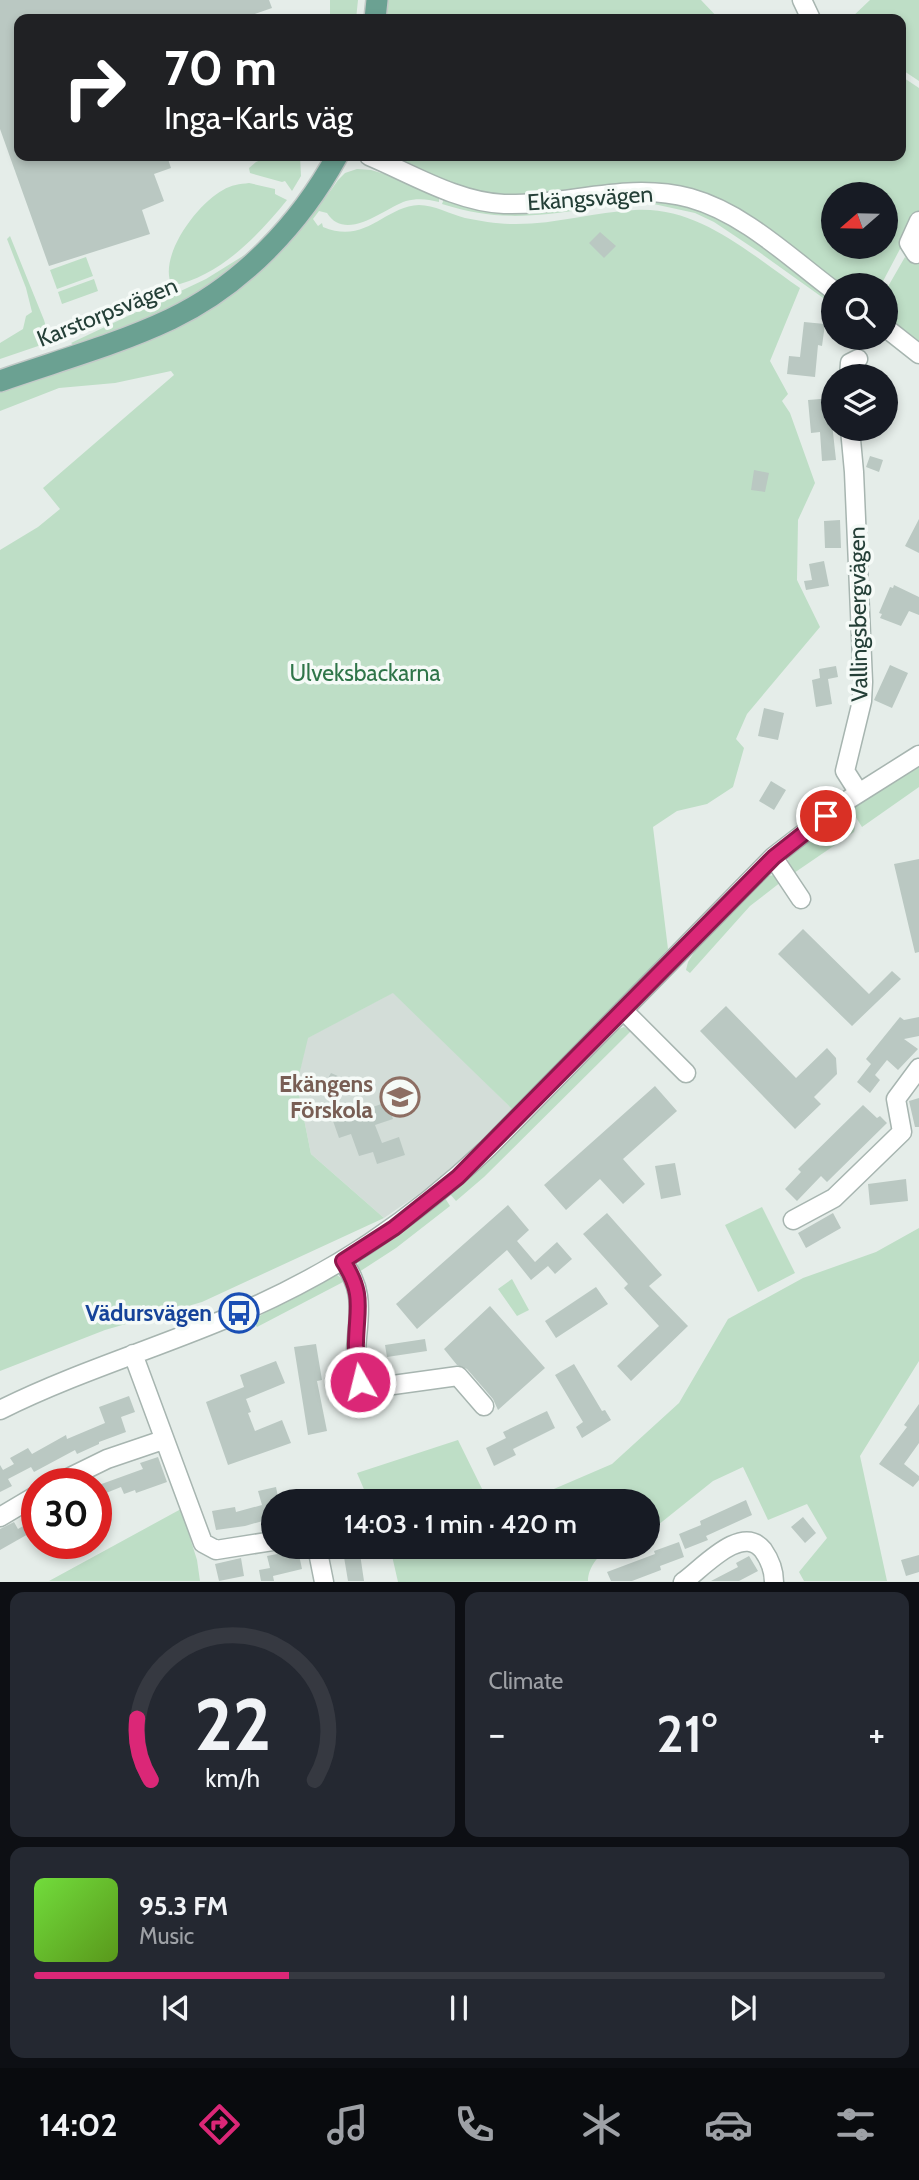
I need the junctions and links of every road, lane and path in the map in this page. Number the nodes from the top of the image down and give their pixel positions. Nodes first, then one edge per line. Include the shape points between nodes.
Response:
1 (334, 161) edge
2 (381, 161) edge
3 (919, 221) edge
4 (916, 254) dead end
5 (821, 281) edge
6 (898, 337) edge
7 (919, 354) edge
8 (858, 359) dead end
9 (850, 364) edge
10 (0, 381) edge
11 (851, 441) edge
12 (919, 755) edge
13 (859, 793) junction
14 (774, 857) junction
15 (801, 899) dead end
16 (623, 1010) junction
17 (919, 1068) edge
18 (686, 1073) dead end
19 (793, 1220) dead end
20 (343, 1261) junction
21 (133, 1354) junction
22 (484, 1406) dead end
23 (0, 1410) edge
24 (163, 1440) junction
25 (89, 1468) edge
26 (21, 1505) edge
27 (0, 1517) edge
28 (261, 1543) edge
29 (319, 1559) edge
30 (324, 1581) edge
31 (683, 1581) edge
32 (774, 1581) edge

1 - 10 main road, Karstorpsvägen via 280,237 209,297 133,335
2 - 5 street, Ekängsvägen via 457,194 501,204 618,191 693,199 736,219
3 - 4 street via 909,243
6 - 7 street
8 - 9 street
11 - 13 street, Vallingsbergvägen via 863,682 845,771
12 - 13 street
13 - 14 street
14 - 15 street
14 - 16 street
16 - 18 street
16 - 20 street via 443,1190
17 - 19 street via 896,1099 902,1132 834,1198
20 - 21 street via 248,1309
20 - 22 street via 359,1298 355,1346 364,1389 458,1376
21 - 23 street
21 - 24 street
24 - 25 street
24 - 28 street via 203,1543 216,1550
26 - 27 street
29 - 30 street
31 - 32 street via 734,1543 745,1542 764,1552 772,1564

